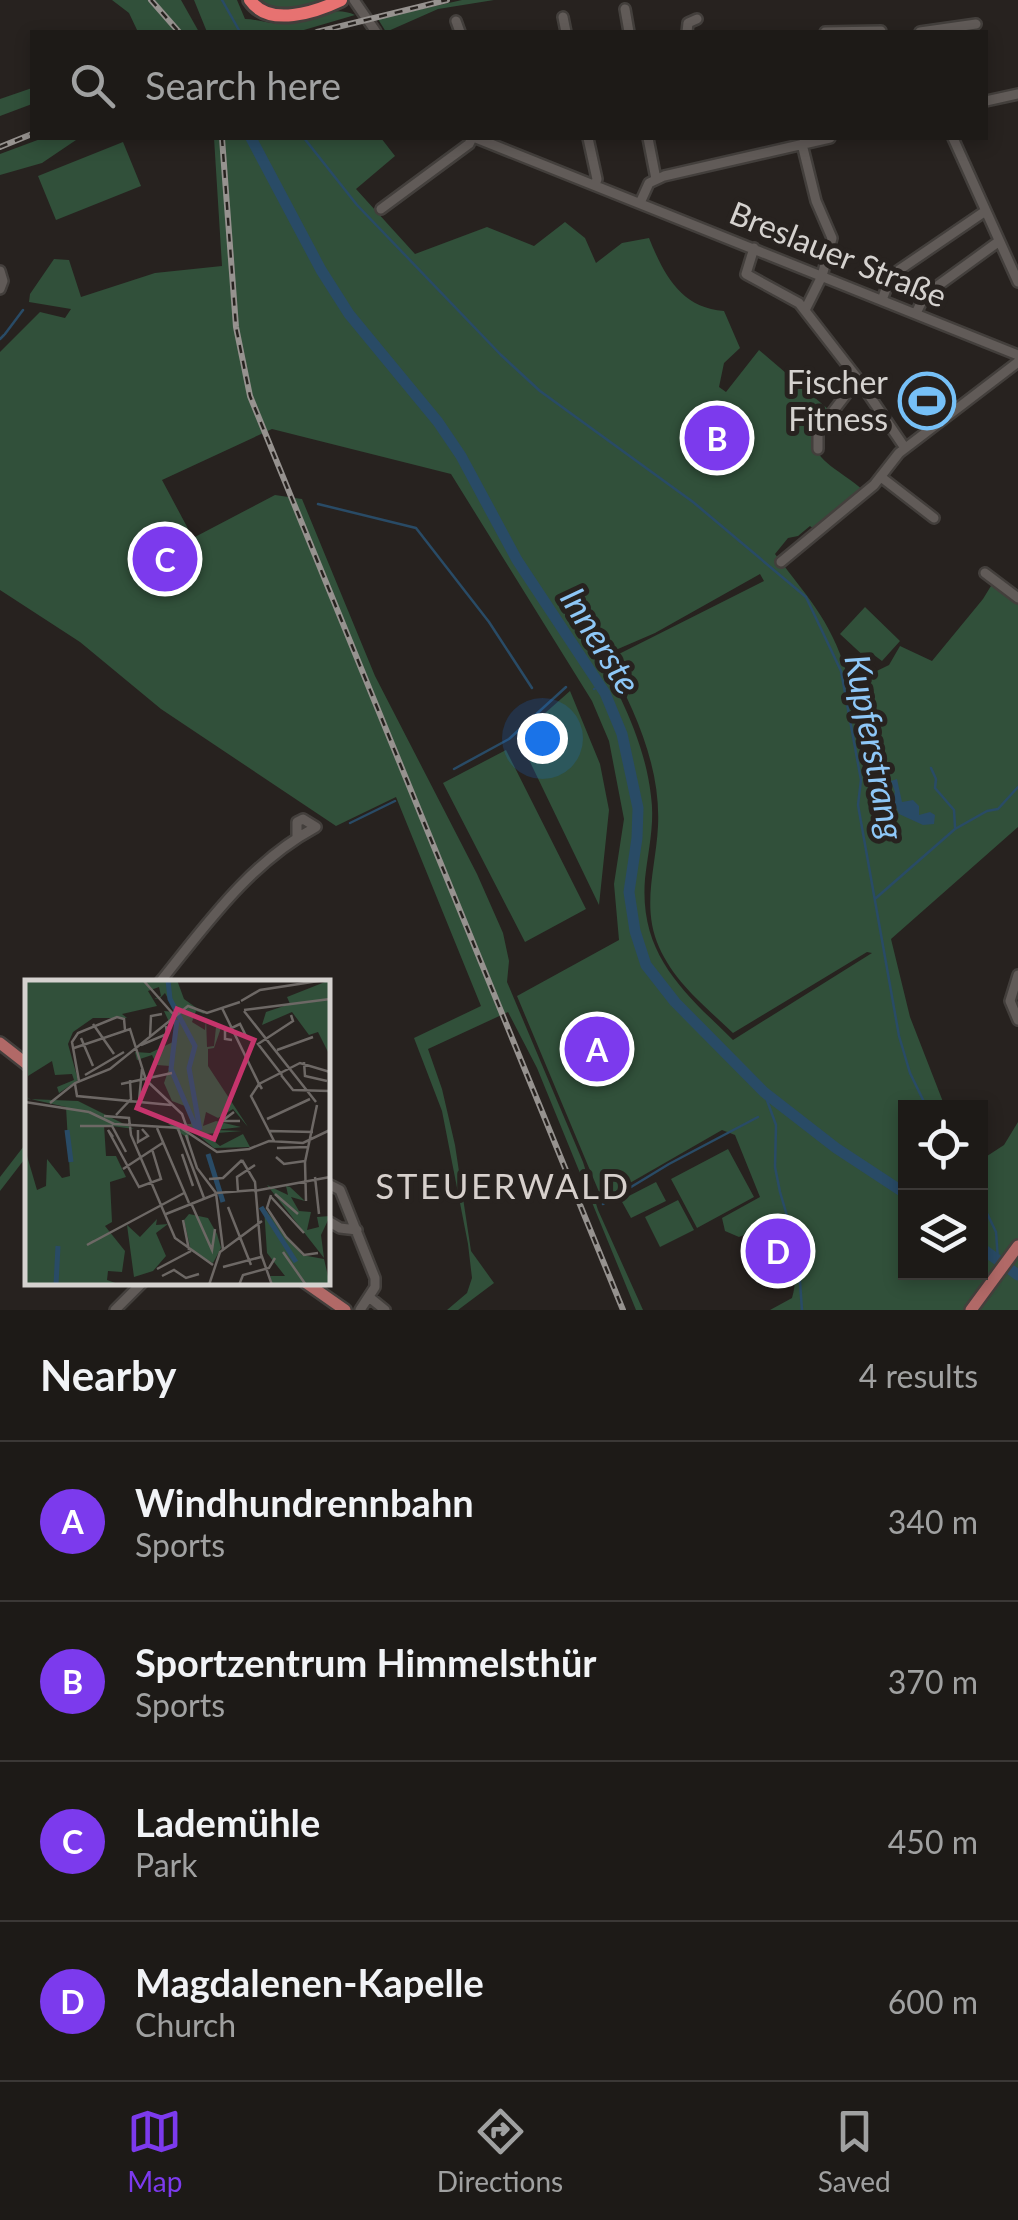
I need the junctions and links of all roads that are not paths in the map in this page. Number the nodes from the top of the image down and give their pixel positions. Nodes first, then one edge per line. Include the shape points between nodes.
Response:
1 (250, 0) edge
2 (342, 0) edge
3 (354, 0) edge
4 (326, 3) edge
5 (626, 8) dead end
6 (563, 17) dead end
7 (697, 19) dead end
8 (456, 21) dead end
9 (976, 24) dead end
10 (375, 30) edge
11 (459, 30) edge
12 (566, 30) edge
13 (629, 30) edge
14 (687, 30) edge
15 (934, 30) edge
16 (1018, 94) edge
17 (988, 101) edge
18 (472, 140) edge
19 (588, 140) edge
20 (648, 140) edge
21 (821, 140) edge
22 (955, 140) edge
23 (499, 142) edge
24 (802, 144) junction
25 (656, 179) junction
26 (596, 185) junction
27 (636, 201) junction
28 (381, 209) dead end
29 (984, 212) junction
30 (998, 242) junction
31 (754, 248) junction
32 (0, 271) edge
33 (822, 276) junction
34 (1018, 282) edge
35 (1, 287) edge
36 (882, 300) junction
37 (805, 310) junction
38 (916, 314) junction
39 (1018, 355) edge
40 (1018, 362) edge
41 (858, 379) junction
42 (818, 448) dead end
43 (906, 448) junction
44 (881, 477) junction
45 (934, 518) dead end
46 (782, 562) dead end
47 (985, 573) dead end
48 (1018, 598) edge
49 (320, 825) dead end
50 (1018, 975) edge
51 (162, 980) edge
52 (1018, 1020) edge
53 (0, 1043) edge
54 (25, 1063) edge
55 (330, 1185) edge
56 (330, 1222) edge
57 (356, 1230) junction
58 (1015, 1251) edge
59 (141, 1285) edge
60 (309, 1285) edge
61 (369, 1297) junction
62 (115, 1310) edge
63 (345, 1310) edge
64 (360, 1310) edge
65 (385, 1310) edge
66 (971, 1310) edge

1 - 4 highway via 260,12 277,16
2 - 4 highway
3 - 10 street
5 - 13 street
6 - 12 street
7 - 14 street
8 - 11 street
9 - 15 street
16 - 17 street
18 - 28 street
19 - 26 street
20 - 25 street
21 - 24 street
22 - 29 street
23 - 26 street, Breslauer Straße
24 - 25 street
24 - 33 street via 832,238
25 - 27 street
26 - 27 street, Breslauer Straße
27 - 31 street, Breslauer Straße
29 - 30 street
29 - 36 street via 898,270
30 - 34 street
30 - 38 street via 925,295
31 - 33 street, Breslauer Straße
31 - 37 street via 746,274
32 - 35 street
33 - 36 street, Breslauer Straße
33 - 37 street
36 - 38 street, Breslauer Straße
37 - 41 street
38 - 39 street, Breslauer Straße
40 - 43 street
41 - 42 street via 818,431
41 - 43 street
43 - 44 street
44 - 45 street
44 - 46 street
47 - 48 street
49 - 51 street via 238,886
50 - 52 street via 1010,1001
53 - 54 main road
55 - 57 street via 340,1190
56 - 57 street
57 - 61 street via 375,1278
58 - 66 main road
59 - 62 street
60 - 63 main road
61 - 64 street
61 - 65 street

